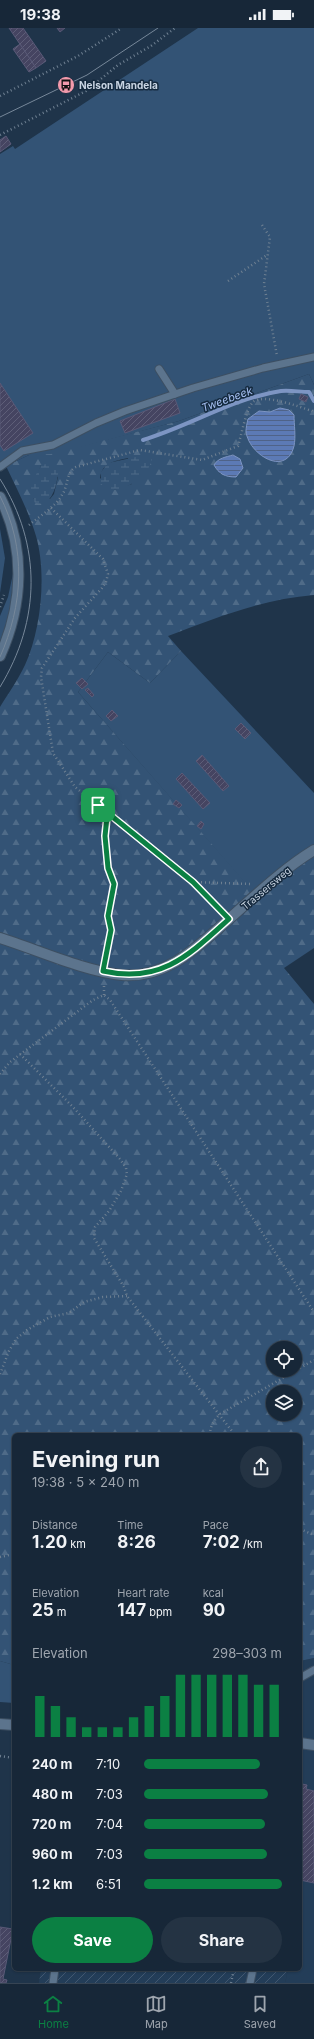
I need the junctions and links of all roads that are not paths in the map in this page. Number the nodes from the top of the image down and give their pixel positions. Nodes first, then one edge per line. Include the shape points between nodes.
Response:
1 (314, 357) edge
2 (159, 369) dead end
3 (175, 394) junction
4 (0, 467) edge
5 (0, 497) edge
6 (0, 656) edge
7 (314, 850) edge
8 (0, 938) edge
9 (314, 1670) edge
10 (302, 1677) edge
11 (0, 1724) edge
12 (12, 1725) edge
13 (302, 1743) edge
14 (314, 1745) edge
15 (55, 1971) edge
16 (253, 1971) edge
17 (52, 1983) edge
18 (250, 1983) edge

1 - 3 lane
2 - 3 lane
3 - 4 lane via 109,417 53,445 22,451
5 - 6 street via 15,539 19,583 14,616
7 - 8 street, Trassersweg via 268,885 192,952 162,969 123,975
9 - 10 lane
11 - 12 street
13 - 14 street
15 - 17 lane
16 - 18 lane

